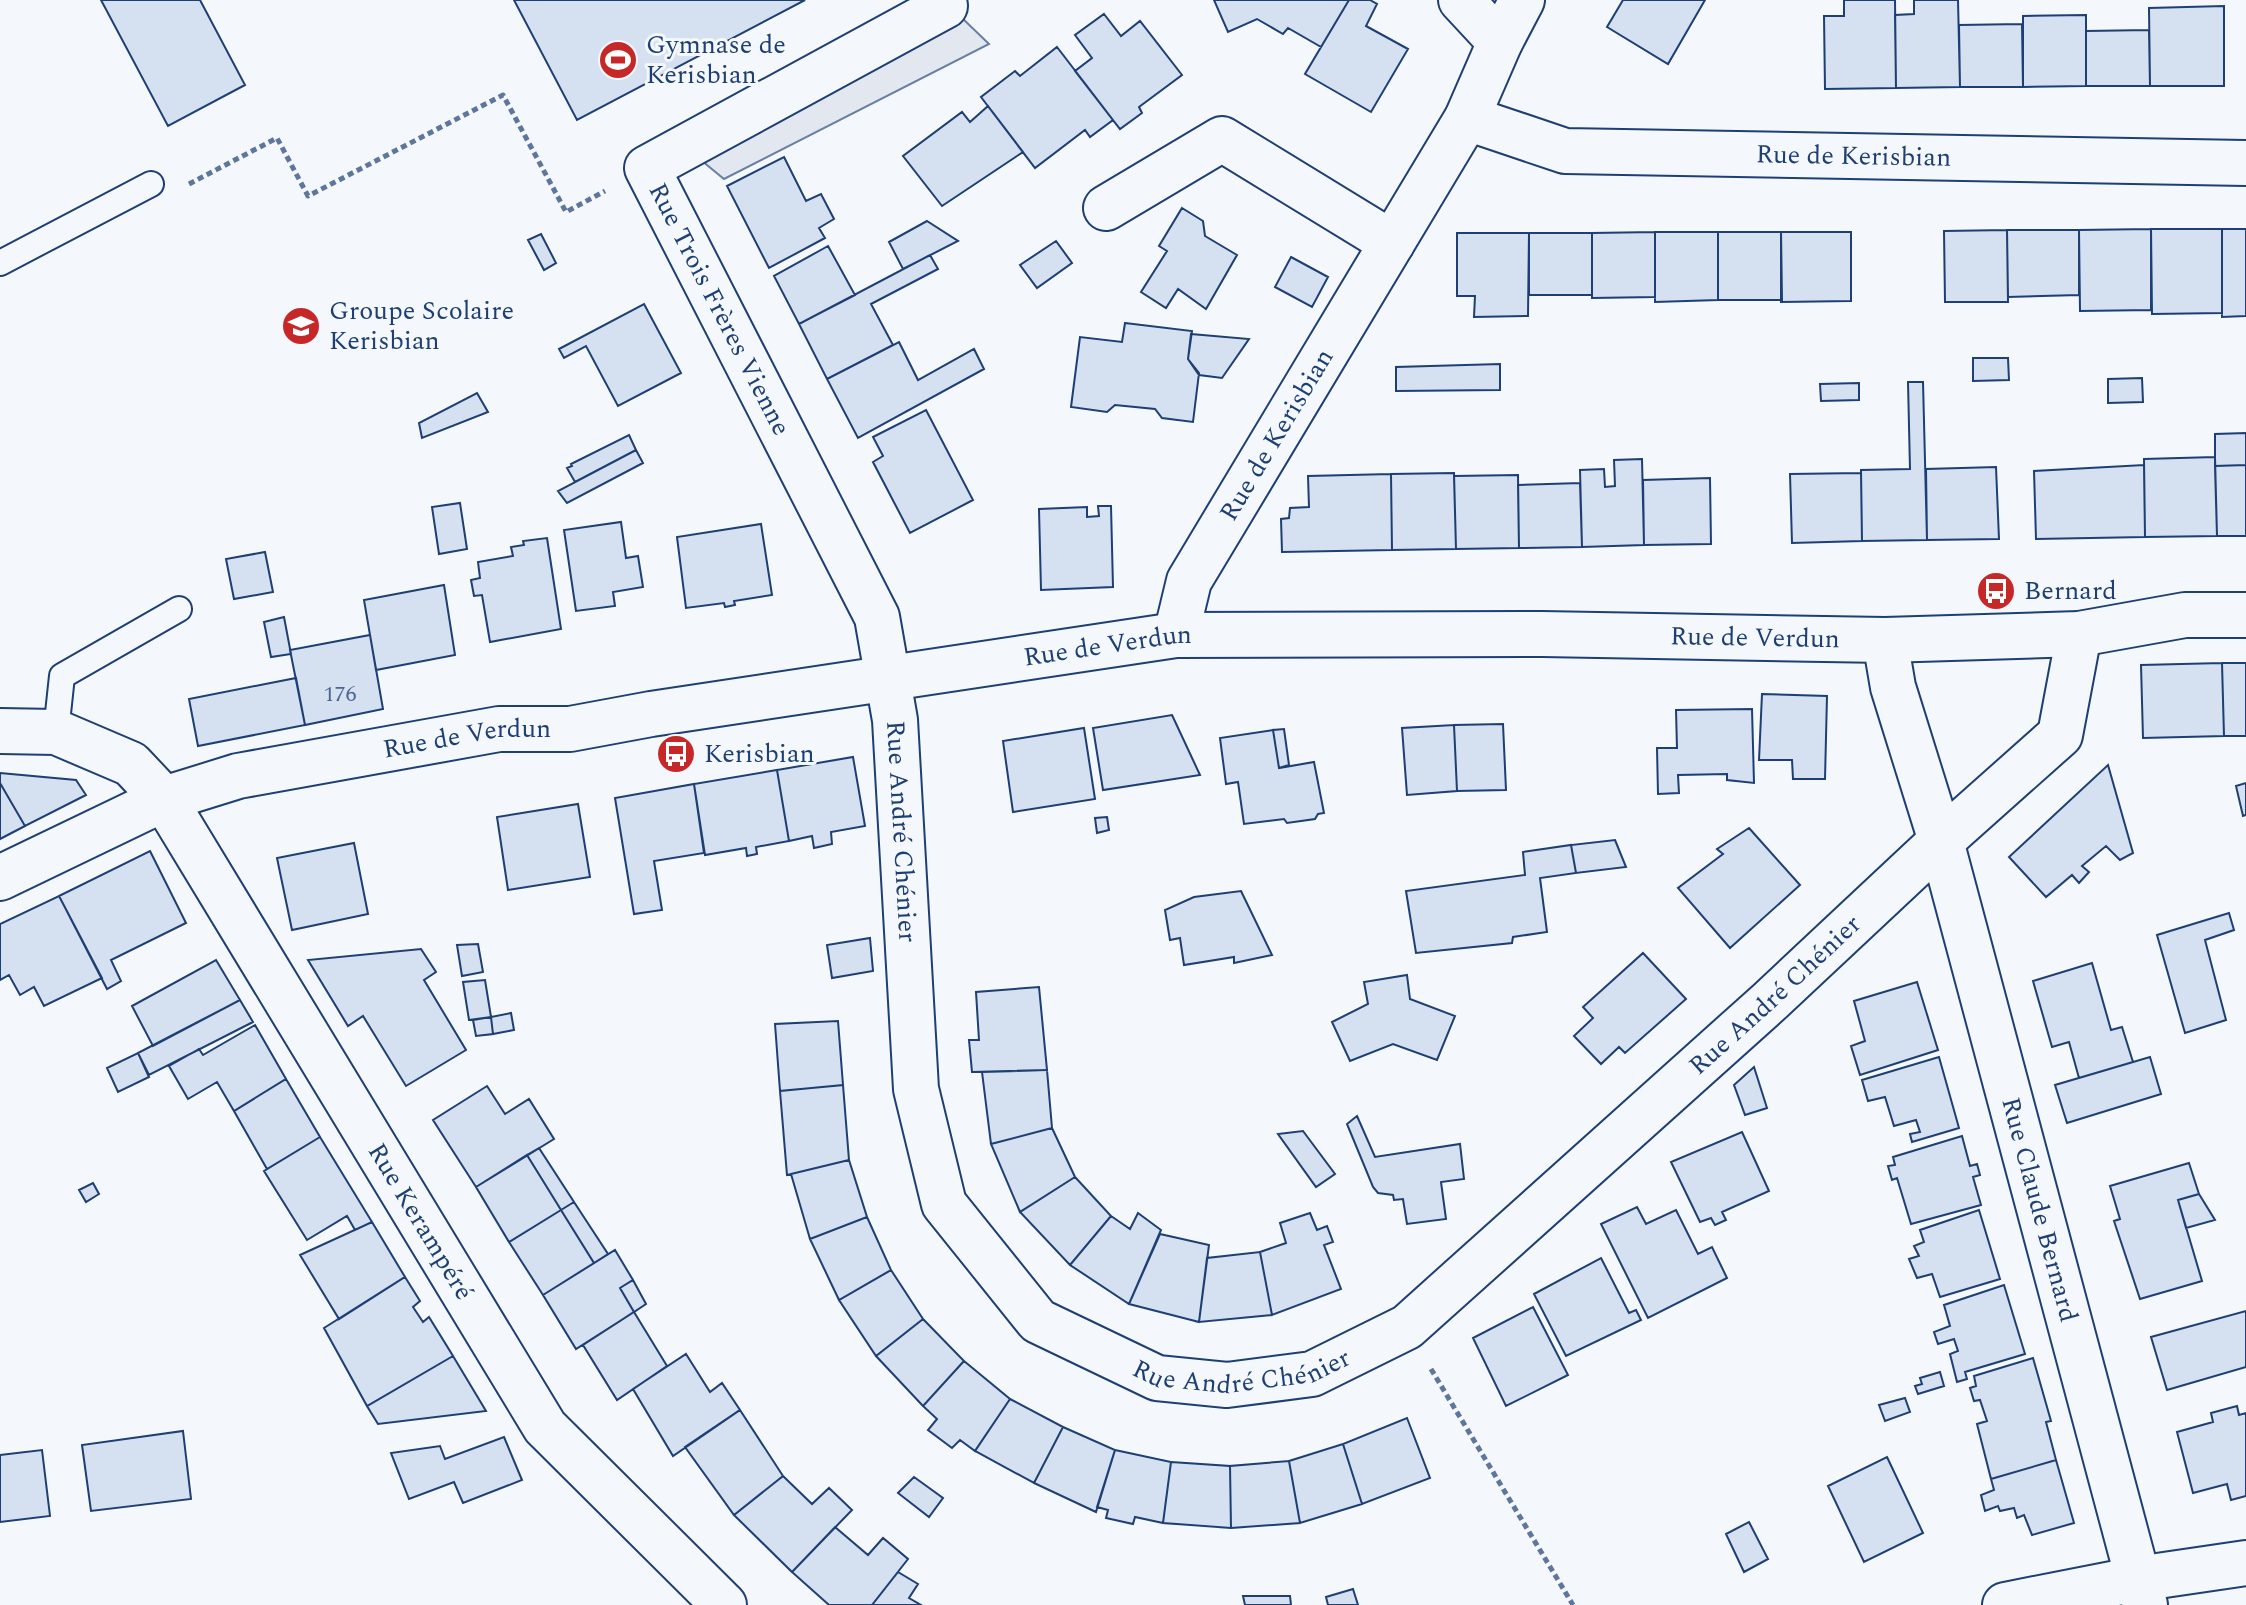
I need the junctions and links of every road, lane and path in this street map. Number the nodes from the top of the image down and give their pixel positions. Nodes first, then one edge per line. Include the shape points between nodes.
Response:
1 (944, 0) edge
2 (1461, 0) edge
3 (1522, 0) edge
4 (1500, 42) junction
5 (1467, 118) junction
6 (2246, 163) edge
7 (647, 168) junction
8 (151, 184) dead end
9 (180, 189) dead end
10 (1106, 208) dead end
11 (1392, 243) junction
12 (0, 263) edge
13 (179, 609) dead end
14 (2246, 615) edge
15 (2079, 634) junction
16 (1176, 635) junction
17 (1885, 640) junction
18 (888, 679) junction
19 (0, 731) edge
20 (56, 732) junction
21 (164, 799) junction
22 (1941, 841) junction
23 (0, 878) edge
24 (1407, 1327) junction
25 (2246, 1563) edge
26 (2141, 1592) edge
27 (724, 1605) edge
28 (1573, 1605) edge
29 (2005, 1605) edge

1 - 7 street, Rue Trois Frères Vienne via 945,6
2 - 4 street
3 - 4 street, Rue de Kerisbian
4 - 5 street, Rue de Kerisbian
5 - 6 street, Rue de Kerisbian via 1565,151
5 - 11 street, Rue de Kerisbian
7 - 9 path via 566,212 503,95 308,196 277,138
7 - 18 street, Rue Trois Frères Vienne via 877,617
8 - 12 lane
10 - 11 street via 1222,139
11 - 16 street, Rue de Kerisbian via 1189,581
13 - 20 lane via 62,676
14 - 15 street, Rue de Verdun via 2185,615
15 - 17 street, Rue de Verdun
15 - 22 street, Rue André Chénier via 2060,735
16 - 17 street, Rue de Verdun
16 - 18 street, Rue de Verdun
17 - 22 street, Rue Claude Bernard via 1893,687
18 - 21 street, Rue de Verdun via 570,729 499,729 238,776
18 - 24 street, Rue André Chénier via 895,720 916,1089 944,1204 1038,1321 1157,1378 1227,1385 1312,1374
19 - 20 street
20 - 21 street, Rue Kerampéré via 131,764
21 - 23 street, Rue de Verdun
21 - 27 street, Rue Kerampéré via 545,1427
22 - 24 street, Rue André Chénier
22 - 26 street, Rue Claude Bernard
24 - 28 path
25 - 26 street
26 - 29 street

